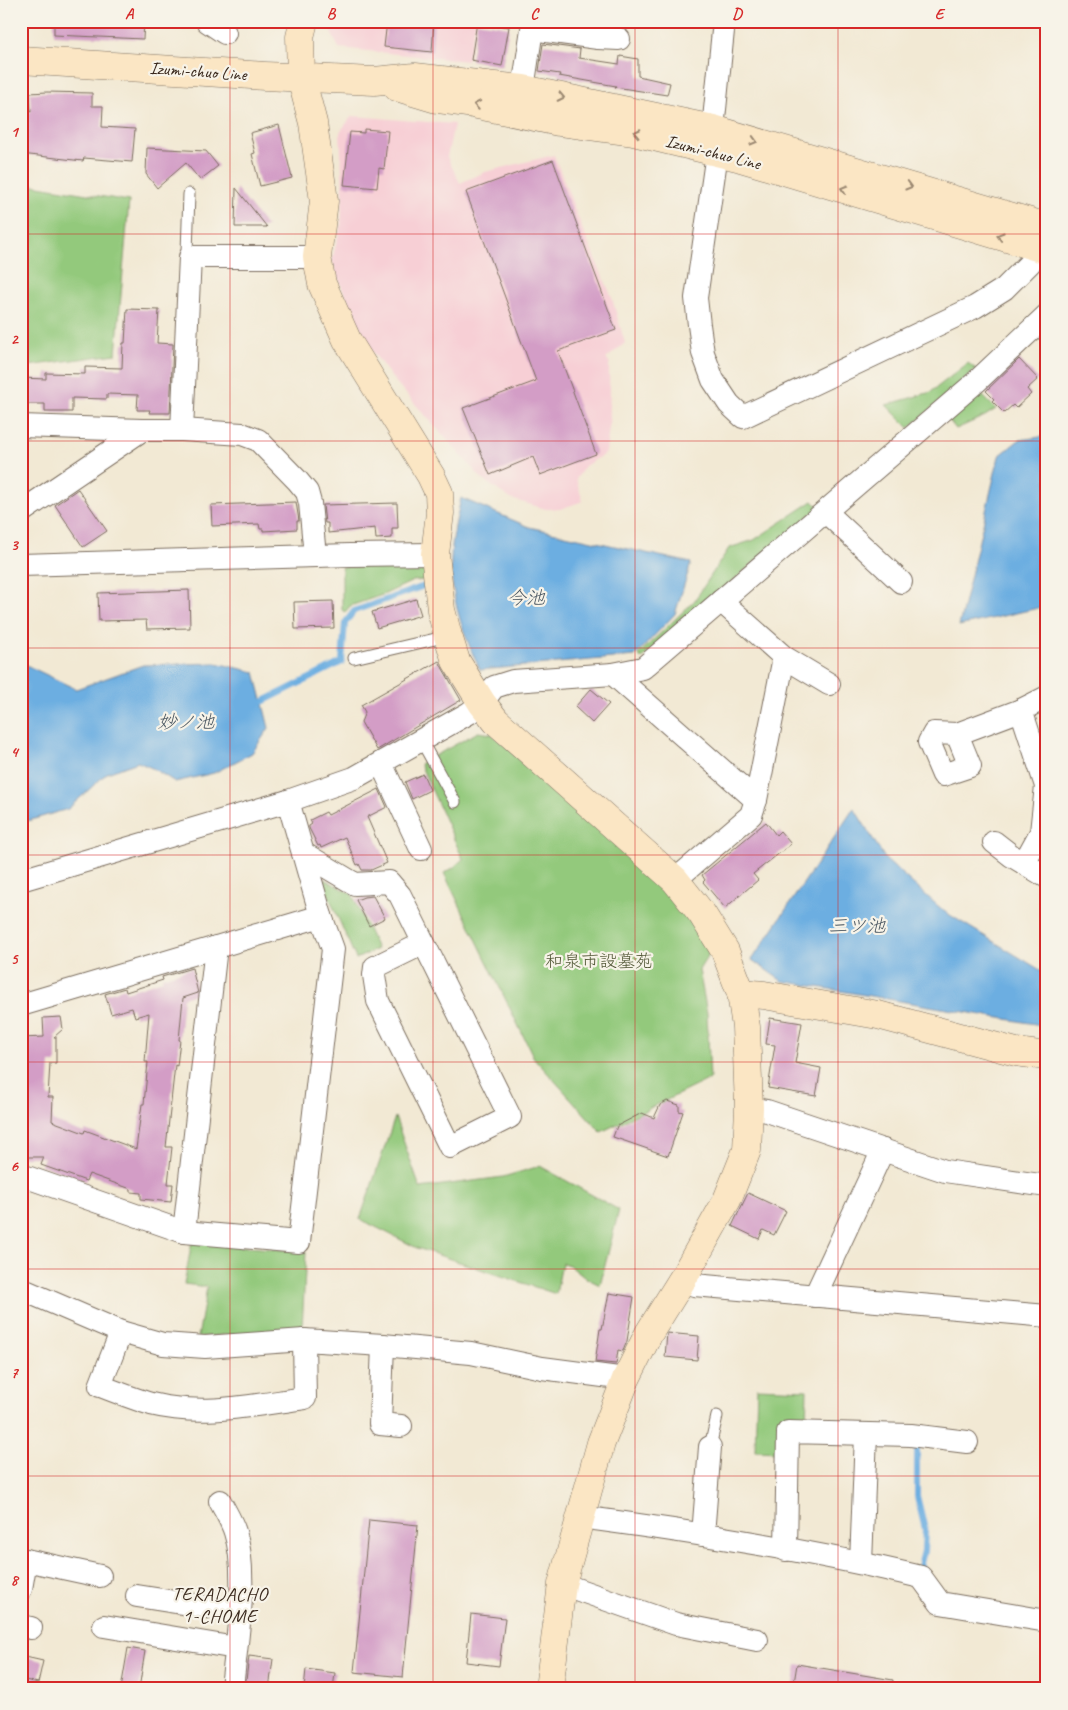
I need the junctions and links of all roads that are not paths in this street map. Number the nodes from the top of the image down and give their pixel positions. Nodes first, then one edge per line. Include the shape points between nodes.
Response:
1 (304, 21) edge
2 (724, 21) edge
3 (526, 25) edge
4 (604, 44) dead end
5 (21, 60) edge
6 (301, 77) junction
7 (374, 81) junction
8 (523, 89) junction
9 (715, 141) junction
10 (189, 194) dead end
11 (1047, 227) edge
12 (1038, 256) edge
13 (190, 257) junction
14 (317, 257) junction
15 (1042, 325) edge
16 (21, 426) edge
17 (142, 430) junction
18 (182, 430) junction
19 (21, 512) edge
20 (826, 512) junction
21 (435, 554) junction
22 (315, 556) junction
23 (21, 565) edge
24 (901, 582) dead end
25 (721, 601) junction
26 (448, 636) junction
27 (784, 657) junction
28 (354, 658) dead end
29 (613, 674) junction
30 (829, 684) dead end
31 (1047, 696) edge
32 (482, 703) junction
33 (1022, 710) junction
34 (957, 734) dead end
35 (421, 740) junction
36 (381, 763) junction
37 (1047, 786) edge
38 (756, 800) junction
39 (288, 801) junction
40 (455, 802) dead end
41 (994, 842) dead end
42 (421, 849) dead end
43 (302, 853) junction
44 (1024, 863) junction
45 (1047, 877) edge
46 (21, 880) edge
47 (675, 880) junction
48 (322, 916) junction
49 (424, 943) junction
50 (216, 947) junction
51 (741, 993) junction
52 (21, 1005) edge
53 (1047, 1056) edge
54 (749, 1108) junction
55 (883, 1150) junction
56 (21, 1176) edge
57 (1047, 1186) edge
58 (184, 1232) junction
59 (682, 1280) junction
60 (21, 1289) edge
61 (815, 1296) junction
62 (1047, 1316) edge
63 (121, 1332) junction
64 (304, 1340) junction
65 (383, 1345) junction
66 (626, 1379) junction
67 (717, 1416) dead end
68 (401, 1426) dead end
69 (866, 1434) junction
70 (967, 1442) dead end
71 (710, 1447) joint
72 (220, 1501) dead end
73 (580, 1517) junction
74 (703, 1535) junction
75 (786, 1550) junction
76 (24, 1560) edge
77 (861, 1563) junction
78 (100, 1576) dead end
79 (562, 1584) junction
80 (21, 1588) edge
81 (136, 1596) dead end
82 (239, 1612) junction
83 (1047, 1621) edge
84 (104, 1626) dead end
85 (757, 1640) dead end
86 (236, 1648) junction
87 (232, 1689) edge
88 (549, 1689) edge

1 - 6 street via 300,36
2 - 9 street via 713,113
3 - 4 street
3 - 8 street
5 - 6 street, Izumi-chuo Line
6 - 7 street, Izumi-chuo Line
6 - 14 street via 314,123 324,201
7 - 8 street, Izumi-chuo Line via 415,76
9 -> 7 street, Izumi-chuo Line via 559,122 437,99
8 -> 9 street, Izumi-chuo Line
9 -> 11 street, Izumi-chuo Line
12 -> 9 street, Izumi-chuo Line via 741,158
9 - 12 street via 696,298 703,353 713,380 729,404 743,417 975,308 1004,289
10 - 13 lane via 187,252
13 - 14 street
13 - 18 street
14 - 21 street via 322,284 347,340 439,492
15 - 20 street
16 - 17 street
17 - 18 street
17 - 19 street
18 - 22 street via 242,434 258,440 306,492
20 - 24 street
20 - 25 street
21 - 22 street
21 - 26 street via 441,610
22 - 23 street
25 - 27 street
25 - 29 street via 643,668
26 - 28 lane
26 - 32 street via 456,661
27 - 30 street
27 - 38 street
29 - 32 street via 513,681 494,687
29 - 38 street
31 - 33 street
32 - 35 street
32 - 47 street via 496,722
33 - 34 street
33 - 37 street
35 - 36 street
35 - 40 lane
36 - 39 street via 354,778
36 - 42 street
37 - 44 street via 1041,832
38 - 47 street via 752,815
39 - 43 street
39 - 46 street
41 - 44 street
43 - 48 street
43 - 49 street via 355,884 389,882 400,895
44 - 45 street
47 - 51 street via 725,951
48 - 50 street
48 - 58 street via 333,949 299,1242
49 - 49 street via 510,1117 450,1147 378,1001 374,975 375,966
50 - 52 street
50 - 58 street
51 - 53 street via 764,994 878,1015 1016,1052
51 - 54 street via 746,1027
54 - 55 street via 767,1110
54 - 59 street via 747,1150 727,1200
55 - 57 street via 945,1171
55 - 61 street
56 - 58 street
59 - 61 street via 691,1285
59 - 66 street
60 - 63 street
61 - 62 street
63 - 64 street via 163,1344 204,1347
63 - 64 street via 100,1386 151,1404 186,1410 219,1410 305,1398
64 - 65 street
65 - 66 street via 471,1353 542,1368
65 - 68 street via 380,1424
66 - 73 street via 601,1444
67 - 71 lane
69 - 70 street via 911,1435
69 - 75 street via 788,1432
69 - 77 street
71 - 74 street
72 - 82 street via 240,1530
73 - 74 street
73 - 79 street
74 - 75 street
75 - 77 street
76 - 78 street
76 - 80 street
77 - 83 street via 921,1577 940,1603
79 - 85 street via 676,1624
79 - 88 street
81 - 82 street
82 - 86 street
84 - 86 street
86 - 87 street

